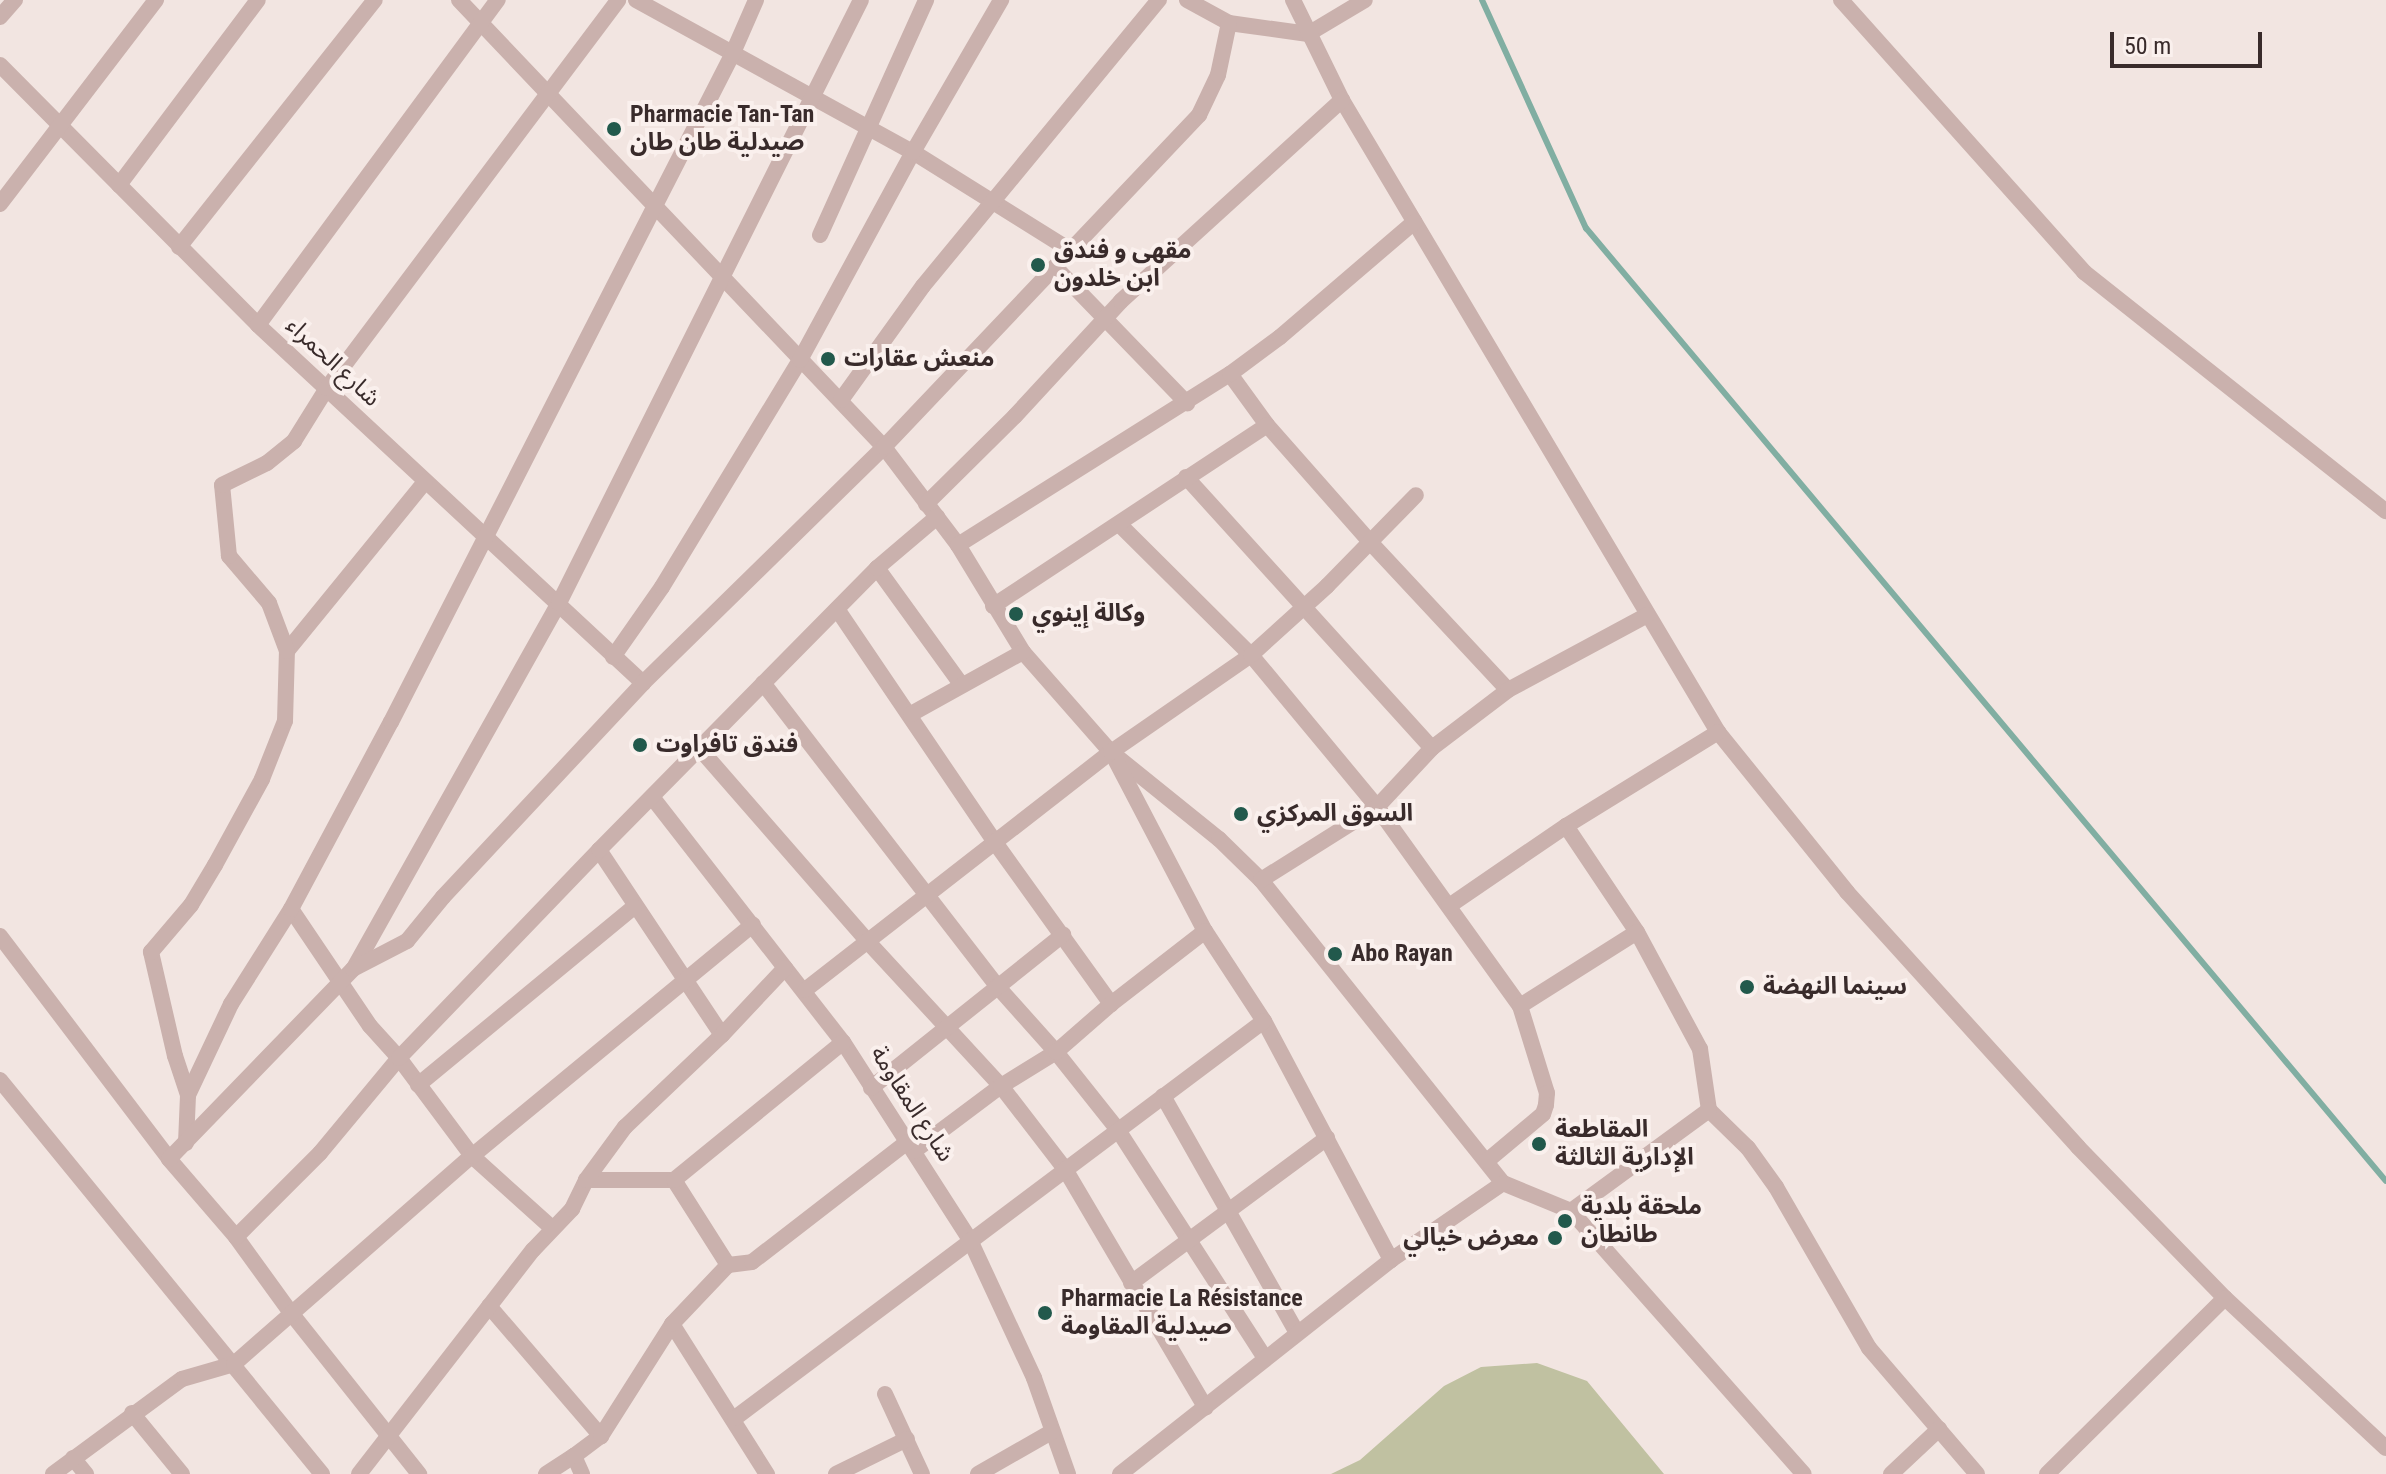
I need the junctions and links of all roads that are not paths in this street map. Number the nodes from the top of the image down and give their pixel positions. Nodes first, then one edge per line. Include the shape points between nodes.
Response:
1 (15, 0) edge
2 (156, 0) edge
3 (258, 0) edge
4 (375, 0) edge
5 (459, 0) edge
6 (498, 0) edge
7 (618, 0) edge
8 (636, 0) edge
9 (756, 0) edge
10 (861, 0) edge
11 (926, 0) edge
12 (1001, 0) edge
13 (1159, 0) edge
14 (1187, 0) edge
15 (1293, 0) edge
16 (1365, 0) edge
17 (1841, 0) edge
18 (0, 17) edge
19 (479, 23) junction
20 (1229, 23) junction
21 (1308, 34) junction
22 (732, 55) junction
23 (0, 65) edge
24 (550, 93) junction
25 (812, 97) junction
26 (1342, 100) junction
27 (58, 124) junction
28 (868, 127) junction
29 (913, 152) junction
30 (119, 185) junction
31 (993, 203) junction
32 (0, 204) edge
33 (655, 208) junction
34 (1414, 222) junction
35 (820, 235) dead end
36 (179, 247) junction
37 (1070, 250) junction
38 (1055, 267) junction
39 (725, 276) junction
40 (1105, 318) junction
41 (258, 325) junction
42 (800, 360) junction
43 (1230, 374) junction
44 (327, 388) junction
45 (841, 400) junction
46 (1187, 403) junction
47 (1267, 425) junction
48 (884, 447) junction
49 (1186, 477) junction
50 (425, 482) junction
51 (1416, 495) dead end
52 (931, 510) junction
53 (2386, 511) edge
54 (1119, 524) junction
55 (486, 535) junction
56 (1370, 542) junction
57 (958, 545) junction
58 (877, 568) junction
59 (559, 603) junction
60 (993, 606) junction
61 (1303, 606) junction
62 (837, 609) junction
63 (1647, 615) junction
64 (287, 651) junction
65 (1023, 652) junction
66 (1251, 655) junction
67 (613, 657) junction
68 (643, 683) junction
69 (763, 683) junction
70 (961, 684) junction
71 (1508, 690) junction
72 (911, 714) junction
73 (1718, 732) junction
74 (1432, 748) junction
75 (700, 749) junction
76 (1111, 752) junction
77 (652, 797) junction
78 (1377, 807) junction
79 (1566, 826) junction
80 (994, 841) junction
81 (599, 850) junction
82 (1261, 880) junction
83 (928, 895) junction
84 (1449, 906) junction
85 (634, 907) junction
86 (291, 909) junction
87 (753, 924) junction
88 (1205, 931) junction
89 (1637, 932) junction
90 (1063, 935) junction
91 (0, 936) edge
92 (869, 943) junction
93 (785, 968) junction
94 (353, 969) junction
95 (683, 980) junction
96 (339, 983) junction
97 (997, 986) junction
98 (805, 990) junction
99 (1111, 1004) junction
100 (1520, 1006) junction
101 (1264, 1021) junction
102 (948, 1027) junction
103 (722, 1035) junction
104 (843, 1042) junction
105 (1056, 1052) junction
106 (399, 1058) junction
107 (0, 1080) edge
108 (418, 1085) junction
109 (1001, 1086) junction
110 (871, 1088) junction
111 (188, 1095) junction
112 (1163, 1096) junction
113 (1709, 1110) junction
114 (1118, 1130) junction
115 (1327, 1138) junction
116 (186, 1143) junction
117 (911, 1146) junction
118 (472, 1156) junction
119 (169, 1159) junction
120 (1487, 1161) junction
121 (1065, 1169) junction
122 (586, 1180) junction
123 (674, 1180) junction
124 (1503, 1183) junction
125 (1230, 1210) junction
126 (1571, 1211) junction
127 (552, 1228) junction
128 (236, 1237) junction
129 (1191, 1238) junction
130 (970, 1240) junction
131 (1391, 1260) junction
132 (728, 1265) junction
133 (1131, 1283) junction
134 (2225, 1298) junction
135 (489, 1306) junction
136 (291, 1313) junction
137 (672, 1324) junction
138 (1297, 1333) junction
139 (1265, 1358) junction
140 (234, 1364) junction
141 (885, 1394) dead end
142 (1206, 1408) junction
143 (132, 1413) junction
144 (735, 1418) junction
145 (1939, 1429) junction
146 (1053, 1431) junction
147 (389, 1432) junction
148 (601, 1436) junction
149 (907, 1439) junction
150 (2386, 1448) edge
151 (574, 1456) junction
152 (73, 1458) junction
153 (53, 1474) edge
154 (86, 1474) edge
155 (182, 1474) edge
156 (322, 1474) edge
157 (359, 1474) edge
158 (419, 1474) edge
159 (546, 1474) edge
160 (582, 1474) edge
161 (767, 1474) edge
162 (836, 1474) edge
163 (922, 1474) edge
164 (978, 1474) edge
165 (1068, 1474) edge
166 (1120, 1474) edge
167 (1804, 1474) edge
168 (1891, 1474) edge
169 (1977, 1474) edge
170 (2047, 1474) edge

1 - 18 street
2 - 27 street
3 - 30 street
4 - 36 street
5 - 19 street
6 - 19 street
7 - 24 street
8 - 22 street
9 - 22 street
10 - 25 street
11 - 28 street
12 - 29 street
13 - 31 street
14 - 20 street
15 - 21 street
16 - 21 street
17 - 53 street via 2084,272
19 - 24 street
19 - 41 street
20 - 21 street
20 - 37 street via 1218,75 1199,115
21 - 26 street
22 - 25 street
22 - 33 street
23 - 27 street, شارع الحمراء
24 - 33 street
24 - 44 street
25 - 28 street
25 - 39 street
26 - 34 street
26 - 40 street
27 - 30 street, شارع الحمراء
27 - 32 street
28 - 29 street
28 - 35 street
29 - 31 street
29 - 42 street
30 - 36 street, شارع الحمراء
31 - 37 street
31 - 45 street via 923,286
33 - 39 street
33 - 55 street
34 - 43 street
34 - 63 street
36 - 41 street, شارع الحمراء
37 - 38 street
38 - 40 street
38 - 48 street
39 - 42 street
39 - 59 street
40 - 46 street
40 - 52 street
41 - 44 street, شارع الحمراء
42 - 45 street
42 - 67 street via 662,587
43 - 46 street
43 - 47 street
44 - 50 street, شارع الحمراء
44 - 64 street via 294,441 267,463 222,485 229,556 269,603
45 - 48 street
46 - 57 street
47 - 49 street
47 - 56 street
48 - 52 street
48 - 68 street
49 - 54 street
49 - 61 street
50 - 55 street, شارع الحمراء
50 - 64 street
51 - 56 street
52 - 57 street
52 - 58 street
54 - 60 street
54 - 66 street
55 - 59 street, شارع الحمراء
55 - 86 street
56 - 61 street
56 - 71 street
57 - 60 street
58 - 62 street
58 - 70 street
59 - 67 street, شارع الحمراء
59 - 94 street
60 - 65 street
61 - 66 street
61 - 74 street
62 - 69 street
62 - 72 street
63 - 71 street
63 - 73 street
64 - 111 street via 285,721 262,779 191,905 151,952
65 - 70 street
65 - 76 street
66 - 76 street
66 - 78 street
67 - 68 street, شارع الحمراء
68 - 94 street via 407,941
69 - 75 street
69 - 83 street
70 - 72 street
71 - 74 street
72 - 80 street
73 - 79 street
73 - 134 street via 1847,892 2078,1147
74 - 78 street
75 - 77 street
75 - 92 street
76 - 80 street
76 - 82 street
76 - 88 street
77 - 81 street
77 - 87 street, شارع المقاومة
78 - 82 street
78 - 84 street
79 - 84 street
79 - 89 street
80 - 83 street
80 - 90 street
81 - 85 street
81 - 106 street
82 - 120 street
83 - 92 street
83 - 97 street
84 - 100 street
85 - 95 street
85 - 108 street
86 - 96 street
86 - 111 street via 231,1004
87 - 93 street, شارع المقاومة
87 - 95 street
88 - 99 street
88 - 101 street
89 - 100 street
89 - 113 street via 1700,1049
90 - 97 street
90 - 99 street
91 - 119 street
92 - 98 street
92 - 102 street
93 - 98 street, شارع المقاومة
93 - 103 street
94 - 96 street
95 - 103 street
95 - 118 street
96 - 106 street
96 - 116 street
97 - 102 street
97 - 105 street
98 - 104 street, شارع المقاومة
99 - 105 street
100 - 120 street via 1547,1093 1546,1105 1543,1114
101 - 112 street
101 - 115 street
102 - 109 street
102 - 110 street
103 - 122 street via 625,1127
104 - 110 street, شارع المقاومة
104 - 123 street
105 - 109 street
105 - 114 street
106 - 108 street
106 - 128 street via 330,1142
107 - 140 street
108 - 118 street
109 - 117 street
109 - 121 street
110 - 117 street, شارع المقاومة
111 - 116 street
112 - 114 street
112 - 125 street
113 - 126 street
113 - 145 street via 1748,1148 1869,1348
114 - 121 street
114 - 129 street
115 - 125 street
115 - 131 street
116 - 119 street
117 - 130 street, شارع المقاومة
117 - 132 street via 752,1262
118 - 127 street
118 - 136 street
119 - 128 street
120 - 124 street
121 - 130 street
121 - 133 street
122 - 123 street
122 - 127 street via 572,1209
123 - 132 street
124 - 126 street
124 - 131 street
125 - 129 street
125 - 138 street
126 - 167 street
127 - 135 street
128 - 136 street
129 - 133 street
129 - 139 street
130 - 144 street
130 - 146 street, شارع المقاومة
131 - 138 street
132 - 137 street
133 - 142 street
134 - 150 street
134 - 170 street
135 - 147 street
135 - 148 street
136 - 140 street
136 - 147 street
137 - 144 street
137 - 148 street
138 - 139 street
139 - 142 street
140 - 143 street via 182,1379
140 - 156 street
141 - 149 street
142 - 166 street
143 - 152 street
143 - 155 street
144 - 161 street
145 - 168 street
145 - 169 street
146 - 164 street
146 - 165 street, شارع المقاومة
147 - 157 street
147 - 158 street
148 - 151 street
149 - 162 street
149 - 163 street
151 - 159 street
151 - 160 street
152 - 153 street
152 - 154 street

